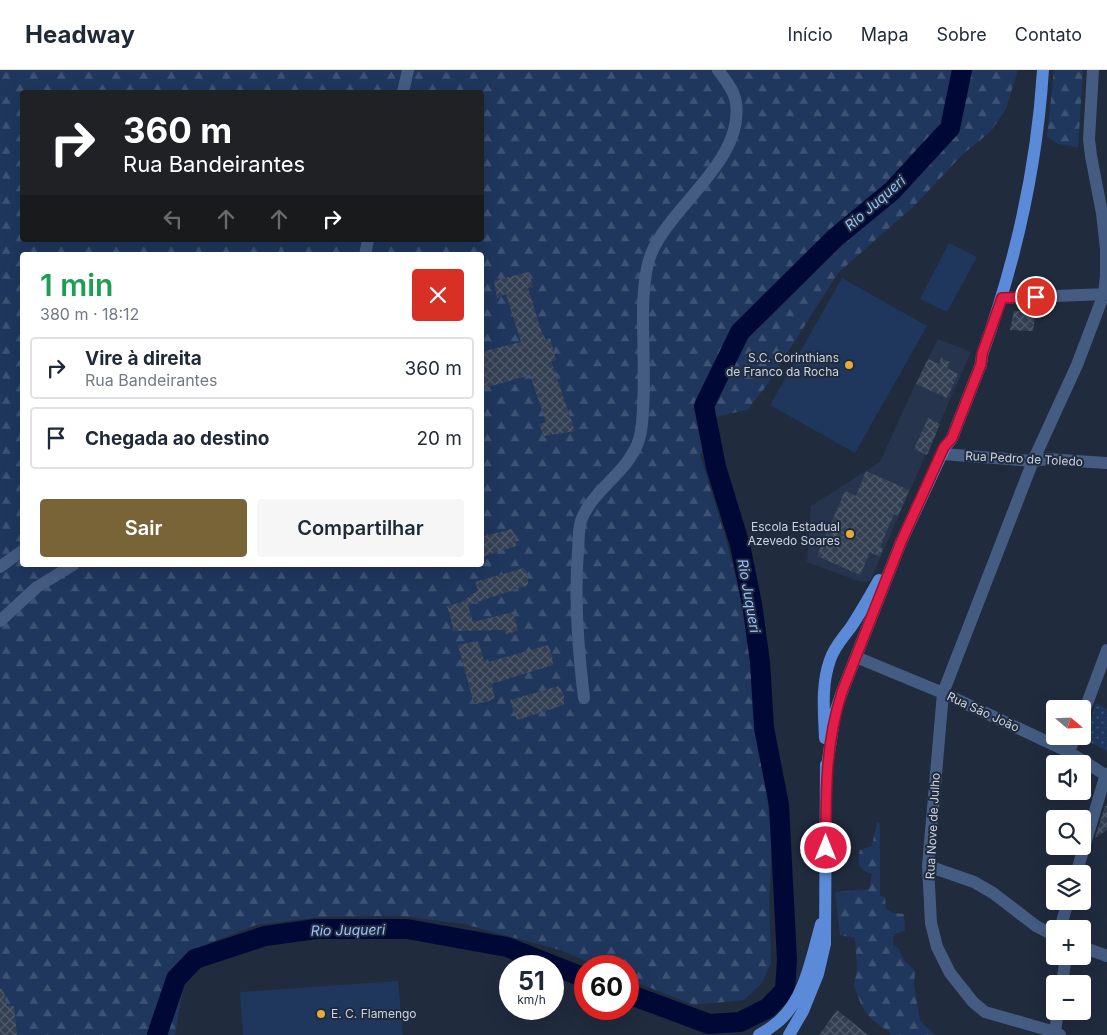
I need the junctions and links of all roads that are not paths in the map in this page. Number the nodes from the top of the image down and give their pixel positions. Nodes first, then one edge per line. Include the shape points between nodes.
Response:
1 (408, 70) edge
2 (718, 70) edge
3 (1042, 70) edge
4 (1093, 70) edge
5 (403, 90) edge
6 (1105, 294) edge
7 (1002, 298) junction
8 (943, 450) junction
9 (1033, 461) junction
10 (1106, 463) dead end
11 (901, 542) junction
12 (20, 552) edge
13 (0, 567) edge
14 (70, 567) edge
15 (867, 602) junction
16 (0, 621) edge
17 (1107, 650) edge
18 (856, 657) junction
19 (943, 693) junction
20 (584, 698) dead end
21 (1088, 700) edge
22 (1072, 745) edge
23 (1070, 752) junction
24 (826, 773) junction
25 (1106, 775) edge
26 (1079, 865) edge
27 (928, 866) junction
28 (826, 903) junction
29 (1046, 931) edge
30 (1091, 950) edge
31 (1107, 956) edge
32 (1058, 1020) edge
33 (1057, 1033) edge
34 (759, 1035) edge
35 (788, 1035) edge

1 - 5 street
2 - 20 street via 736,101 736,124 728,148 661,235 651,255 644,292 638,443 581,521 575,584
3 - 7 main road via 1041,102 1028,187
4 - 6 street, Rua Nove de Julho via 1089,138 1106,249
6 - 7 street
6 - 9 street, Rua Nove de Julho
7 - 8 main road via 982,354 975,360 944,436
8 - 9 street, Rua Pedro de Toledo
8 - 11 main road
9 - 10 street, Rua Pedro de Toledo
9 - 19 street, Rua Nove de Julho
11 - 15 main road
11 - 18 main road
12 - 13 street
14 - 16 street via 37,587
15 - 18 main road via 856,642
15 - 24 main road via 836,646 826,674
17 - 21 street
18 - 19 street, Rua São João
18 - 24 main road via 835,713
19 - 23 street, Rua São João
19 - 27 street, Rua Nove de Julho
22 - 23 street
23 - 25 street, Rua São João
24 - 28 main road
25 - 26 street
27 - 29 street via 974,882
27 - 33 street, Rua Nove de Julho via 931,923 937,947 950,973 985,1012
28 - 34 main road via 806,976 794,1002 780,1021
28 - 35 main road via 825,944 818,974 803,1011
30 - 31 street
32 - 33 street

